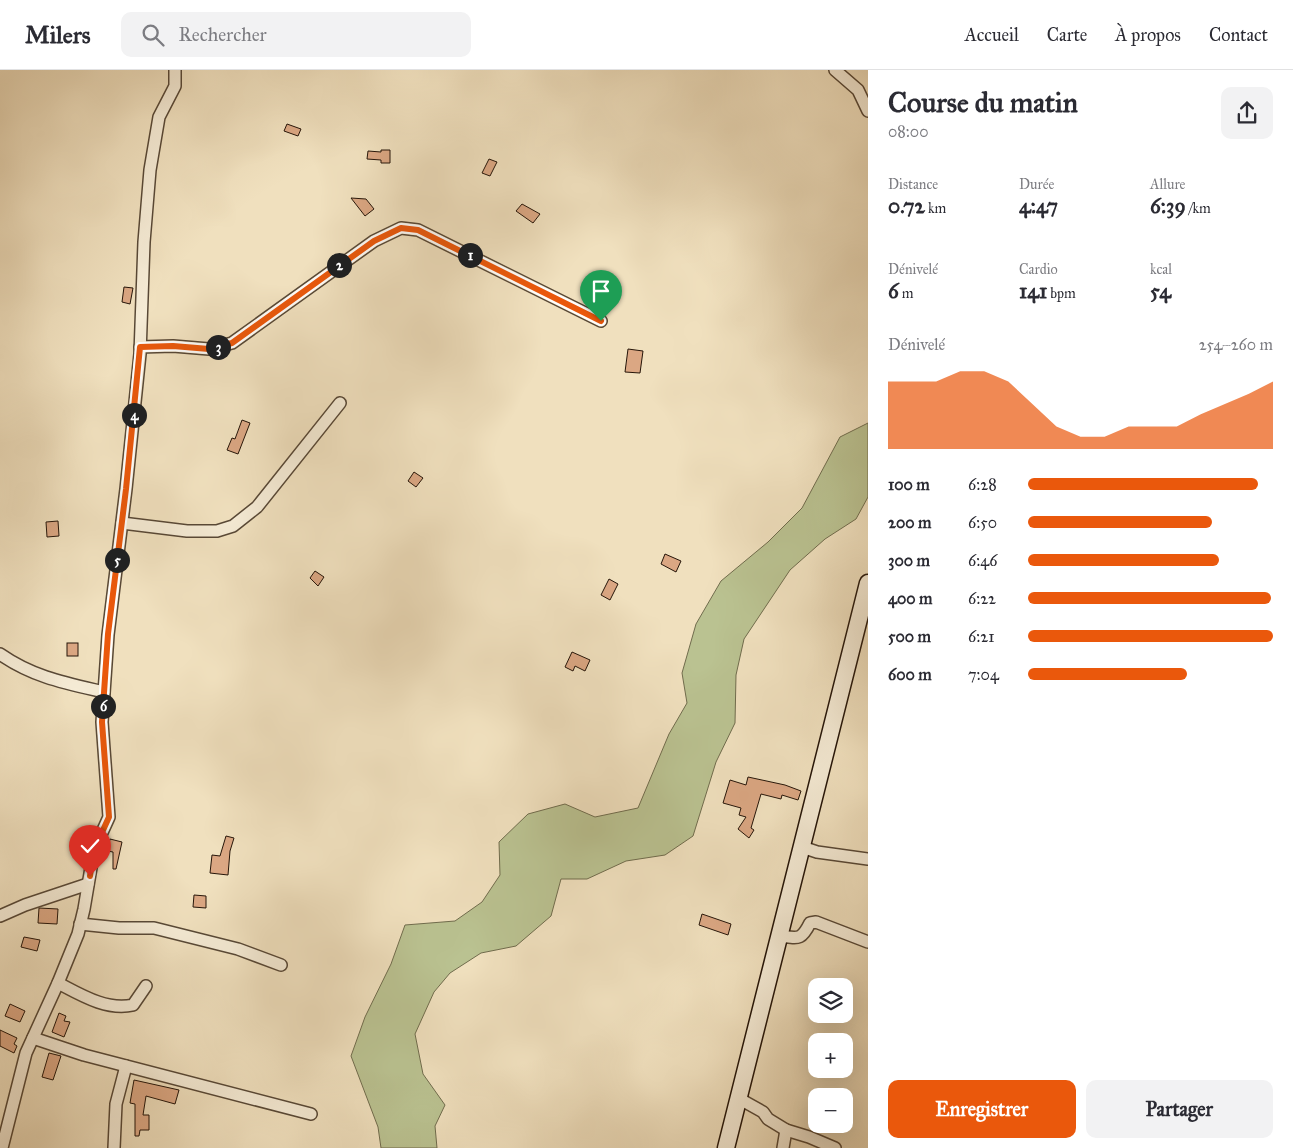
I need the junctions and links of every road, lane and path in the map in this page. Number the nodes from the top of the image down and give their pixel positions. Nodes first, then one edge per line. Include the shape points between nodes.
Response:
1 (175, 70) edge
2 (835, 70) edge
3 (845, 70) edge
4 (858, 90) junction
5 (868, 111) edge
6 (601, 321) dead end
7 (140, 347) junction
8 (340, 403) dead end
9 (122, 523) junction
10 (868, 583) edge
11 (0, 654) edge
12 (104, 692) junction
13 (802, 847) junction
14 (868, 859) edge
15 (88, 884) junction
16 (0, 916) edge
17 (80, 924) junction
18 (780, 936) junction
19 (868, 942) edge
20 (281, 965) dead end
21 (58, 984) junction
22 (146, 986) dead end
23 (33, 1038) junction
24 (126, 1066) junction
25 (738, 1098) junction
26 (312, 1114) dead end
27 (786, 1130) junction
28 (2, 1148) edge
29 (114, 1148) edge
30 (726, 1148) edge
31 (782, 1148) edge
32 (835, 1148) edge

1 - 7 street via 175,86 159,117 150,170
2 - 4 street
3 - 4 street
4 - 5 street
6 - 7 street via 418,230 401,228 374,241 232,343 209,349
7 - 9 street
8 - 9 street via 257,507 233,526 187,531
9 - 12 street
10 - 13 street
11 - 12 street via 17,666 48,679
12 - 15 street via 102,722 109,817 94,850
13 - 14 street
13 - 18 street
15 - 16 street
15 - 17 street
17 - 20 street via 154,928 238,949
17 - 21 street
18 - 19 street via 798,938 810,923 816,922
18 - 25 street
21 - 22 street via 120,1008 133,1005
21 - 23 street
23 - 24 street
23 - 28 street via 26,1053
24 - 26 street
24 - 29 street via 116,1104
25 - 27 street
25 - 30 street
27 - 31 street
27 - 32 street

